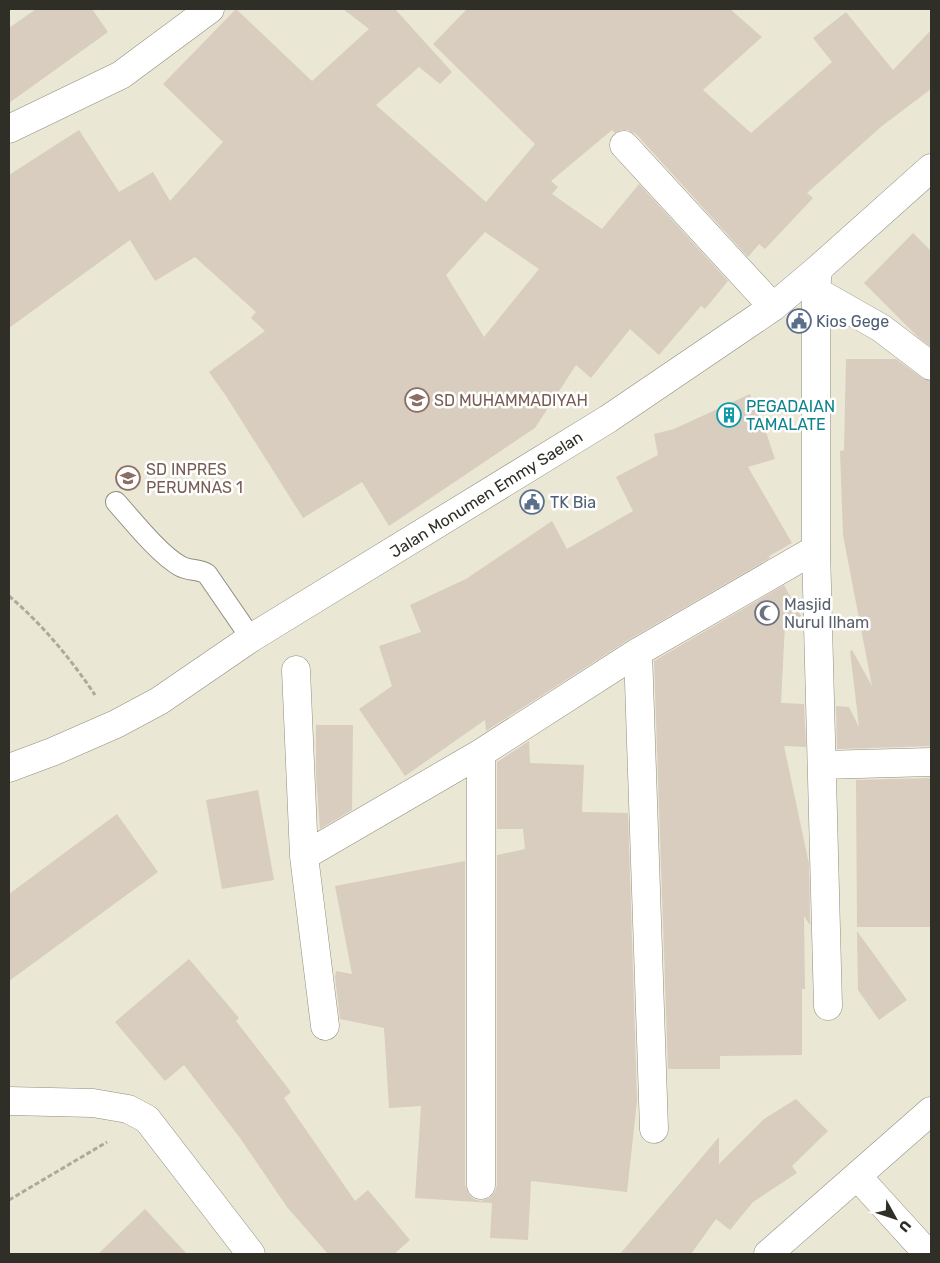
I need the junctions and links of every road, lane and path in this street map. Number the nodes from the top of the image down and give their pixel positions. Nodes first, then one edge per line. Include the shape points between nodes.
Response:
1 (210, 9) edge
2 (9, 129) edge
3 (624, 145) dead end
4 (931, 168) edge
5 (817, 280) junction
6 (773, 307) junction
7 (931, 366) edge
8 (116, 502) dead end
9 (816, 549) junction
10 (9, 596) edge
11 (251, 638) junction
12 (638, 652) junction
13 (296, 670) dead end
14 (116, 724) junction
15 (481, 754) junction
16 (931, 762) edge
17 (822, 765) junction
18 (9, 768) edge
19 (304, 856) junction
20 (828, 1006) dead end
21 (325, 1026) dead end
22 (9, 1101) edge
23 (931, 1111) edge
24 (147, 1119) junction
25 (654, 1129) dead end
26 (857, 1176) junction
27 (481, 1185) dead end
28 (9, 1200) edge
29 (251, 1254) edge
30 (768, 1254) edge
31 (928, 1254) edge

1 - 2 street via 121,75
3 - 6 street
4 - 5 street, Jalan Monumen Emmy Saelan
5 - 6 street, Jalan Monumen Emmy Saelan
5 - 7 street
5 - 9 street
6 - 11 street, Jalan Monumen Emmy Saelan via 608,419
8 - 11 lane via 179,566 207,574
9 - 12 street
9 - 17 street
10 - 14 path via 74,664
11 - 14 street, Jalan Monumen Emmy Saelan via 159,701
12 - 15 street
12 - 25 street
13 - 19 street
14 - 18 street, Jalan Monumen Emmy Saelan
15 - 19 street
15 - 27 street
16 - 17 street
17 - 20 street
19 - 21 street
22 - 24 street via 93,1103 128,1109
23 - 26 street
24 - 28 path
24 - 29 street
26 - 30 street
26 - 31 street

